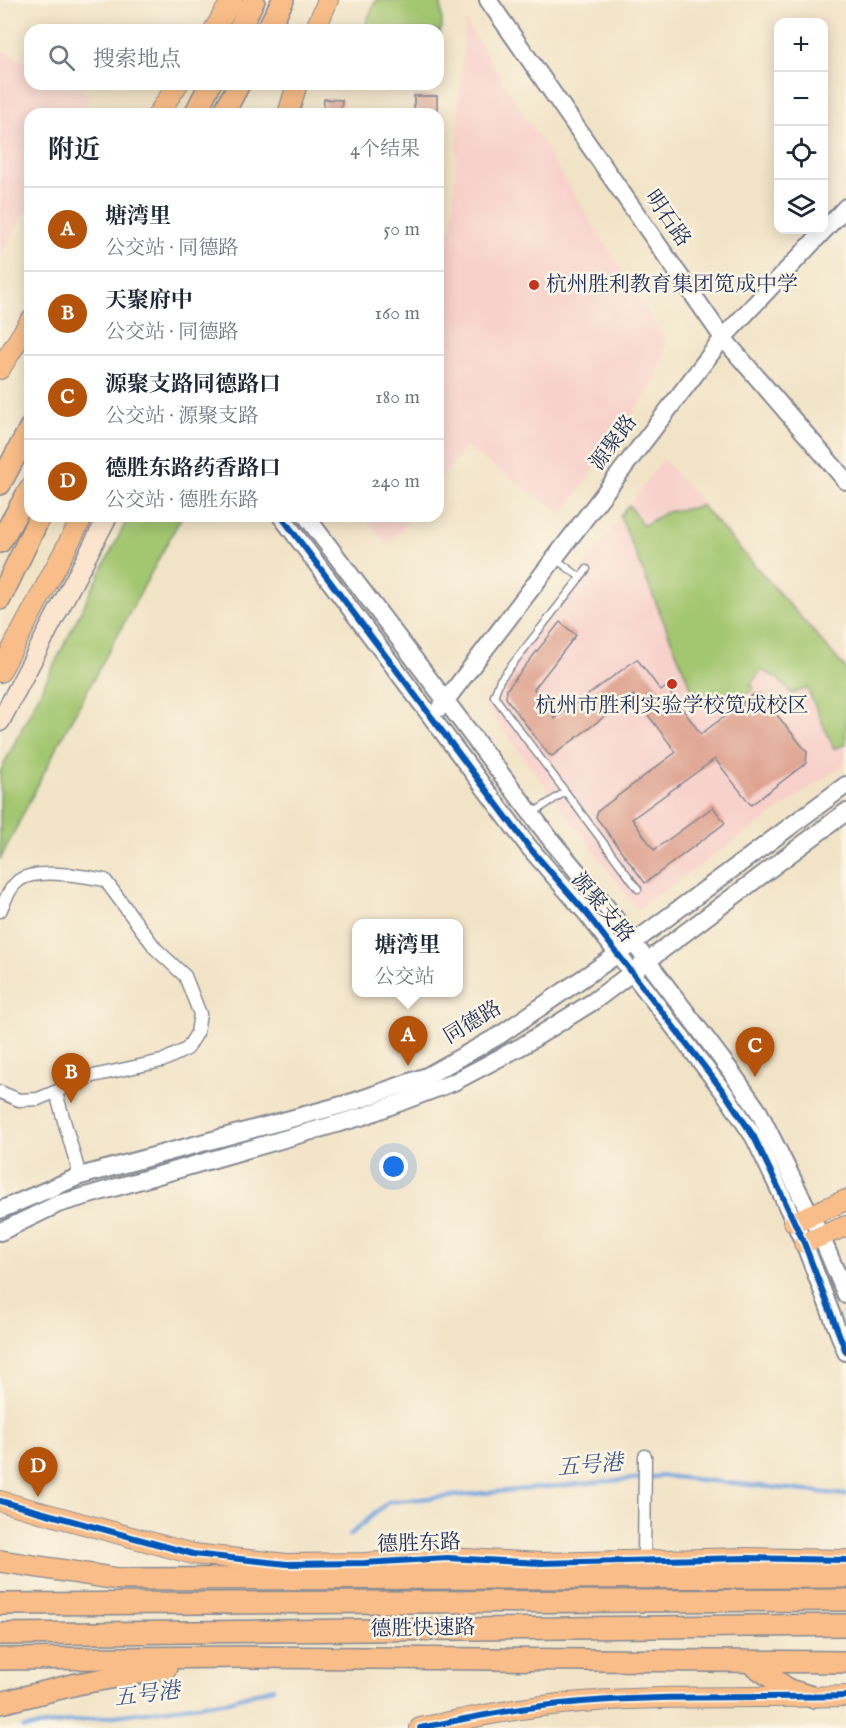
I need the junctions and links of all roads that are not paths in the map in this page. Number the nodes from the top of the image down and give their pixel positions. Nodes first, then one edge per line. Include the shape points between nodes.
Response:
1 (232, 0) edge
2 (254, 0) edge
3 (283, 0) edge
4 (328, 0) edge
5 (488, 0) edge
6 (217, 24) edge
7 (242, 24) edge
8 (270, 24) edge
9 (318, 24) edge
10 (174, 90) edge
11 (207, 90) edge
12 (236, 90) edge
13 (295, 90) edge
14 (162, 108) edge
15 (198, 108) edge
16 (226, 108) edge
17 (290, 108) edge
18 (846, 207) edge
19 (24, 331) edge
20 (723, 338) junction
21 (0, 369) edge
22 (24, 440) edge
23 (20, 448) junction
24 (0, 476) edge
25 (846, 481) edge
26 (0, 484) edge
27 (24, 500) edge
28 (37, 522) edge
29 (80, 522) edge
30 (105, 522) edge
31 (285, 522) edge
32 (311, 522) edge
33 (0, 542) edge
34 (554, 558) junction
35 (587, 569) dead end
36 (580, 577) junction
37 (0, 599) edge
38 (0, 672) edge
39 (446, 700) junction
40 (432, 718) junction
41 (0, 722) edge
42 (846, 785) edge
43 (566, 792) junction
44 (846, 812) edge
45 (531, 814) junction
46 (638, 889) dead end
47 (0, 911) edge
48 (634, 942) junction
49 (618, 954) junction
50 (648, 960) junction
51 (633, 972) junction
52 (0, 1092) edge
53 (56, 1093) junction
54 (80, 1176) junction
55 (846, 1200) edge
56 (0, 1210) edge
57 (803, 1218) junction
58 (846, 1226) edge
59 (0, 1232) edge
60 (813, 1239) junction
61 (846, 1295) edge
62 (846, 1352) edge
63 (645, 1462) dead end
64 (0, 1502) edge
65 (0, 1548) edge
66 (846, 1560) edge
67 (0, 1561) edge
68 (644, 1561) junction
69 (846, 1577) edge
70 (118, 1579) junction
71 (846, 1600) edge
72 (0, 1604) edge
73 (846, 1625) edge
74 (0, 1634) edge
75 (244, 1657) junction
76 (0, 1659) edge
77 (846, 1662) edge
78 (751, 1663) junction
79 (846, 1696) edge
80 (812, 1697) junction
81 (0, 1703) edge
82 (420, 1728) edge

1 - 6 main road
2 - 7 highway
3 - 8 highway
4 - 9 main road
5 - 20 street, 明石路
10 - 14 main road
11 - 15 highway
12 - 16 highway
13 - 17 main road
18 - 20 street, 源聚路
19 - 21 main road
20 - 25 street, 明石路
20 - 34 street, 源聚路
22 - 23 highway
23 - 24 highway
23 - 26 highway
27 - 33 highway
28 - 37 highway
29 - 38 main road
30 - 41 main road
31 - 40 street, 源聚支路
32 - 39 street, 源聚支路
34 - 36 lane
34 - 39 street, 源聚路
35 - 36 lane
36 - 43 lane via 494,692 497,702
39 - 40 street, 源聚路
39 - 45 street, 源聚支路
40 - 49 street, 源聚支路 via 528,846
42 - 48 street, 同德路
43 - 45 lane
43 - 46 lane
44 - 50 street, 同德路
45 - 48 street, 源聚支路
47 - 53 street via 8,893 18,881 29,876 68,874 105,880 156,949 185,976 195,996 200,1014 197,1033 187,1049 162,1061 73,1082
48 - 49 street, 同德路
48 - 50 street, 源聚支路
49 - 51 street, 源聚支路
49 - 54 street, 同德路 via 500,1035 427,1076 353,1102
50 - 51 street, 同德路
50 - 57 street, 源聚支路 via 759,1112
51 - 57 street, 源聚支路 via 726,1095
51 - 59 street, 同德路 via 522,1046 454,1082 364,1116 58,1204
52 - 53 street via 19,1100
53 - 54 street
54 - 56 street, 同德路
55 - 57 main road
57 - 60 street, 源聚支路
58 - 60 main road
60 - 61 street, 源聚支路
60 - 62 street, 源聚支路
63 - 68 street
64 - 68 main road, 德胜东路 via 193,1554 287,1564 447,1558 541,1563
65 - 70 highway
66 - 68 main road, 德胜东路
67 - 70 highway
69 - 70 highway
71 - 72 highway, 德胜快速路
73 - 74 highway, 德胜快速路
75 - 76 highway
75 - 78 highway
75 - 81 highway via 77,1684
77 - 78 highway
78 - 80 highway via 789,1690
79 - 80 main road
80 - 82 main road via 684,1696 579,1702

